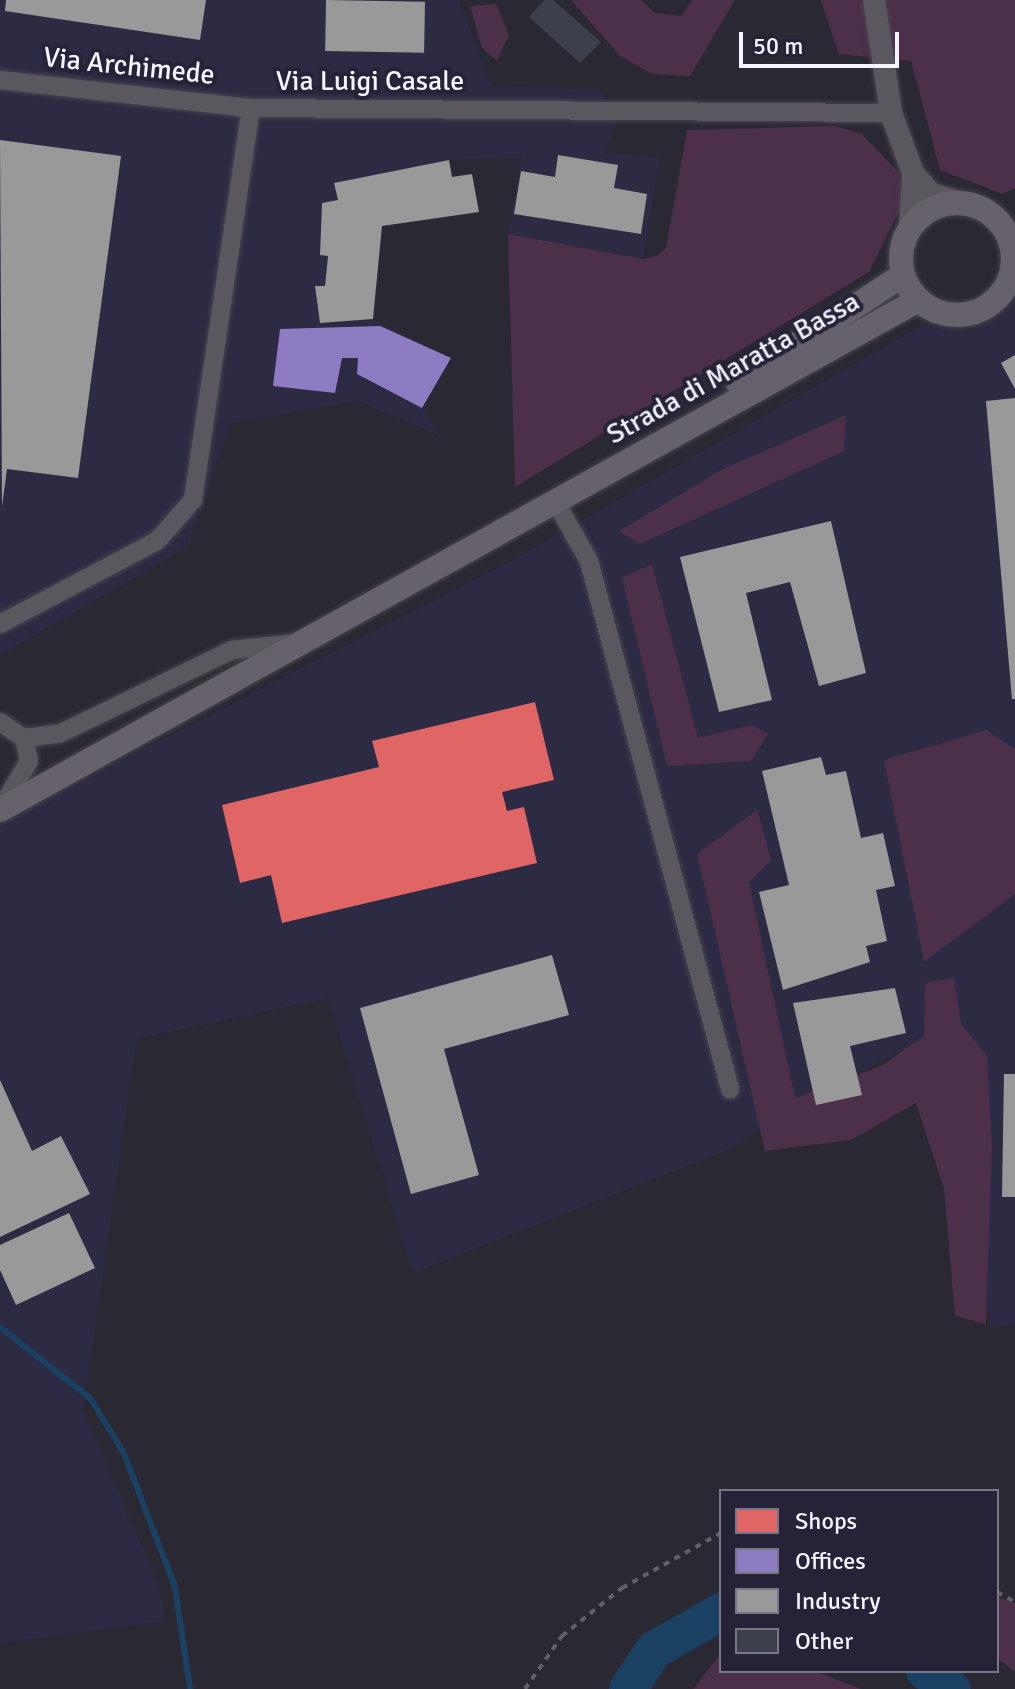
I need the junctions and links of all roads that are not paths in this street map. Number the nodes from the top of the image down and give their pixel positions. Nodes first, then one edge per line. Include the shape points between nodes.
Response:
1 (874, 0) edge
2 (0, 80) edge
3 (251, 108) junction
4 (891, 113) junction
5 (913, 173) junction
6 (962, 203) junction
7 (1007, 218) edge
8 (910, 229) junction
9 (1014, 264) edge
10 (903, 275) junction
11 (918, 300) junction
12 (577, 489) junction
13 (554, 499) junction
14 (0, 624) edge
15 (313, 641) junction
16 (0, 722) edge
17 (24, 738) junction
18 (0, 809) edge
19 (730, 1089) dead end

1 - 4 street
2 - 3 street, Via Archimede
3 - 4 street, Via Luigi Casale
3 - 14 street, Via Luigi Casale via 193,500 157,541
4 - 5 street
5 - 6 street via 931,194
5 - 8 street
6 - 7 main road
6 - 8 main road via 932,208
7 - 9 main road
8 - 10 main road
9 - 11 main road via 984,308 950,315
10 - 11 main road
10 - 12 main road, Strada di Maratta Bassa
11 - 12 main road, Strada di Maratta Bassa
12 - 13 main road, Strada di Maratta Bassa
13 - 15 main road, Strada di Maratta Bassa
13 - 19 street via 589,561
15 - 17 street, Strada di Maratta Bassa via 232,650 59,734
15 - 18 main road, Strada di Maratta Bassa
16 - 17 street
17 - 18 street, Strada di Maratta Bassa via 29,761

